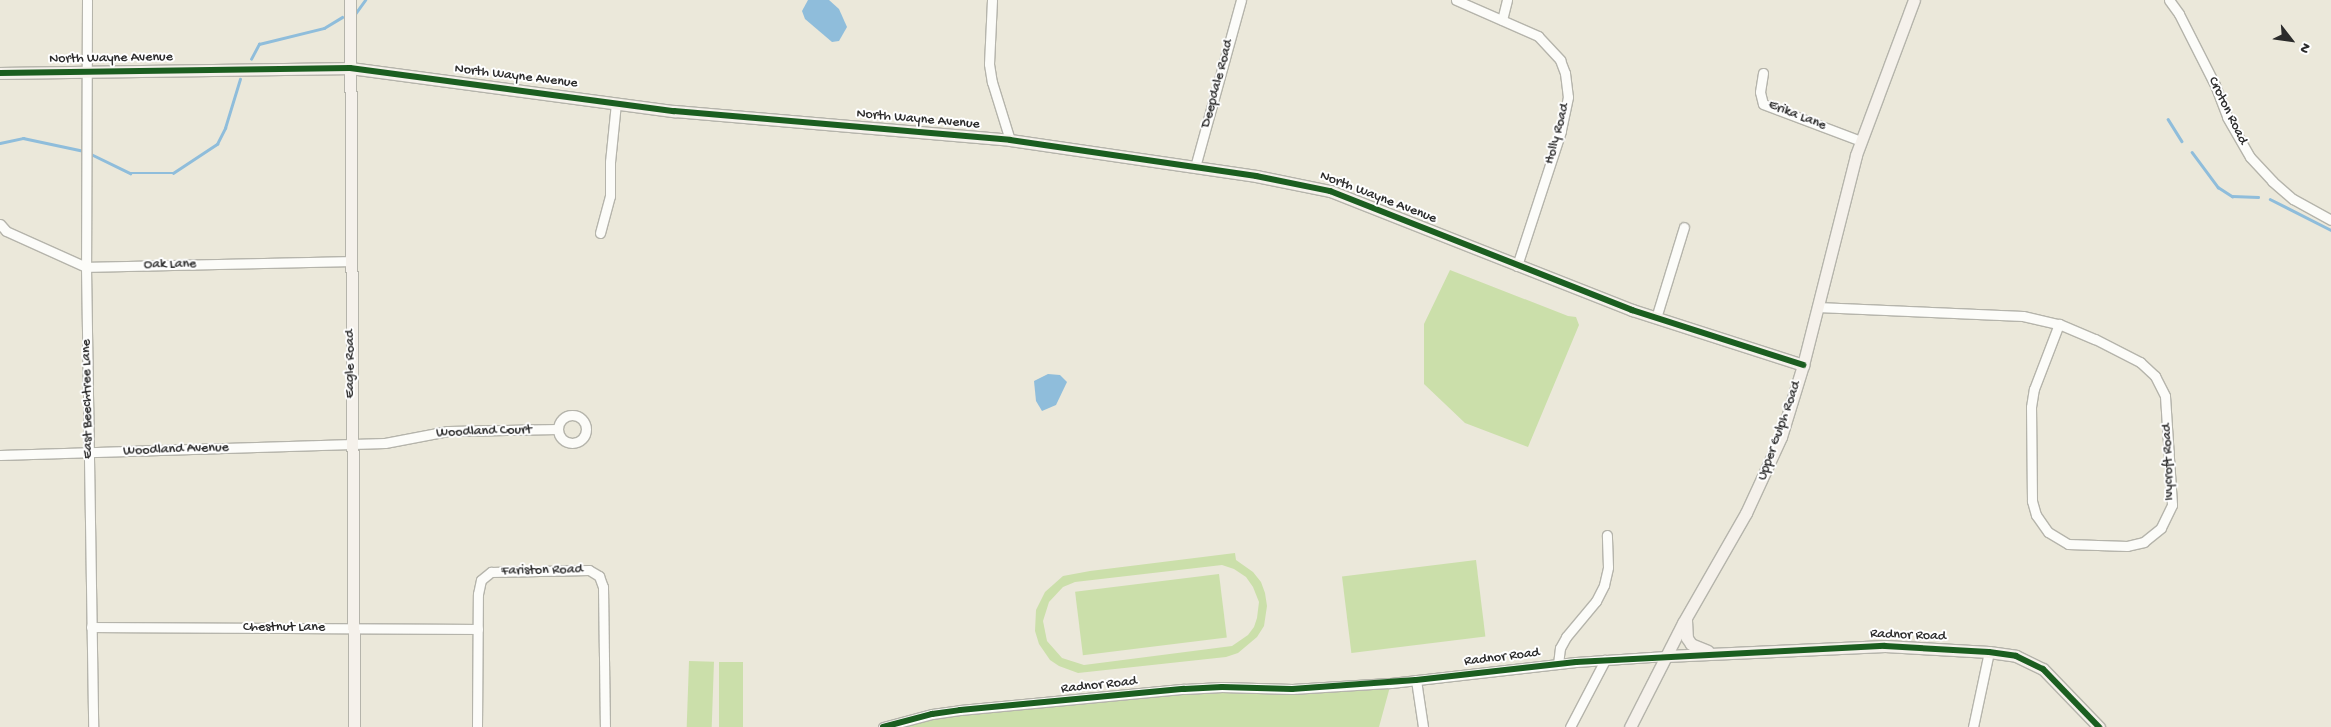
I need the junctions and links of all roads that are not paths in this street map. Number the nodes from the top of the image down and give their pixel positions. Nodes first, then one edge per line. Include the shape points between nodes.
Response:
1 (87, 0) edge
2 (350, 0) edge
3 (992, 0) edge
4 (1240, 0) edge
5 (1456, 0) edge
6 (1507, 0) edge
7 (1914, 0) edge
8 (2170, 0) edge
9 (1502, 20) junction
10 (350, 68) junction
11 (87, 71) junction
12 (0, 73) edge
13 (1763, 73) dead end
14 (616, 103) junction
15 (1010, 140) junction
16 (1861, 141) junction
17 (1194, 167) junction
18 (2331, 220) edge
19 (0, 224) edge
20 (1684, 227) dead end
21 (600, 233) dead end
22 (350, 261) junction
23 (1517, 266) junction
24 (86, 267) junction
25 (1818, 306) junction
26 (1656, 318) junction
27 (2059, 324) junction
28 (1803, 365) junction
29 (558, 429) dead end
30 (352, 443) junction
31 (88, 453) junction
32 (0, 455) edge
33 (1607, 535) dead end
34 (1686, 618) junction
35 (91, 627) junction
36 (354, 628) junction
37 (478, 629) junction
38 (1989, 652) junction
39 (1717, 654) junction
40 (1666, 656) junction
41 (1605, 660) junction
42 (1558, 664) junction
43 (1416, 680) junction
44 (93, 727) edge
45 (354, 727) edge
46 (477, 727) edge
47 (605, 727) edge
48 (883, 727) edge
49 (1424, 727) edge
50 (1570, 727) edge
51 (1630, 727) edge
52 (1973, 727) edge
53 (2099, 727) edge

1 - 11 street, East Beechtree Lane
2 - 10 street, Eagle Road
3 - 15 street via 992,82
4 - 17 street, Deepdale Road
5 - 9 street, Holly Road
6 - 9 street
7 - 16 street, Upper Gulph Road
8 - 18 street, Croton Road via 2250,157 2293,199
9 - 23 street, Holly Road via 1538,36 1551,48 1565,73 1568,97 1561,131
10 - 11 street, North Wayne Avenue
10 - 14 street, North Wayne Avenue
10 - 22 street, Eagle Road
11 - 12 street, North Wayne Avenue
11 - 24 street, East Beechtree Lane
13 - 16 street, Erika Lane via 1760,92 1763,104
14 - 15 street, North Wayne Avenue via 674,111
14 - 21 street via 610,196
15 - 17 street, North Wayne Avenue
16 - 25 street, Upper Gulph Road
17 - 23 street, North Wayne Avenue via 1330,191
19 - 24 street, Oak Lane via 6,231
20 - 26 street
22 - 24 street, Oak Lane
22 - 30 street, Eagle Road
23 - 26 street, North Wayne Avenue
24 - 31 street, East Beechtree Lane
25 - 27 street, Ivycroft Road via 2023,316
25 - 28 street, Upper Gulph Road
26 - 28 street, North Wayne Avenue
27 - 27 street, Ivycroft Road via 2140,362 2155,376 2165,396 2172,505 2161,528 2144,542 2127,546 2068,544 2048,532 2036,515 2032,501 2030,407
28 - 34 street, Upper Gulph Road via 1781,437 1764,476
29 - 30 street, Woodland Court via 448,431 408,440
30 - 31 street, Woodland Avenue
30 - 36 street, Eagle Road
31 - 32 street, Woodland Avenue
31 - 35 street, East Beechtree Lane
33 - 42 street via 1608,567 1604,585 1596,601 1566,637 1560,648
34 - 39 street via 1687,638 1691,644
34 - 40 street, Upper Gulph Road
35 - 36 street, Chestnut Lane
35 - 44 street, East Beechtree Lane
36 - 37 street, Chestnut Lane
36 - 45 street, Eagle Road
37 - 46 street, Fariston Road
37 - 47 street, Fariston Road via 478,594 482,580 491,572 589,570 599,576 603,587
38 - 39 street, Radnor Road via 1885,646
38 - 52 street
38 - 53 street, Radnor Road via 2016,656 2043,669
39 - 40 street, Radnor Road
40 - 41 street, Radnor Road
40 - 51 street, Upper Gulph Road
41 - 42 street, Radnor Road
41 - 50 street
42 - 43 street, Radnor Road
43 - 48 street, Radnor Road via 1292,689 1184,689 960,710
43 - 49 street

